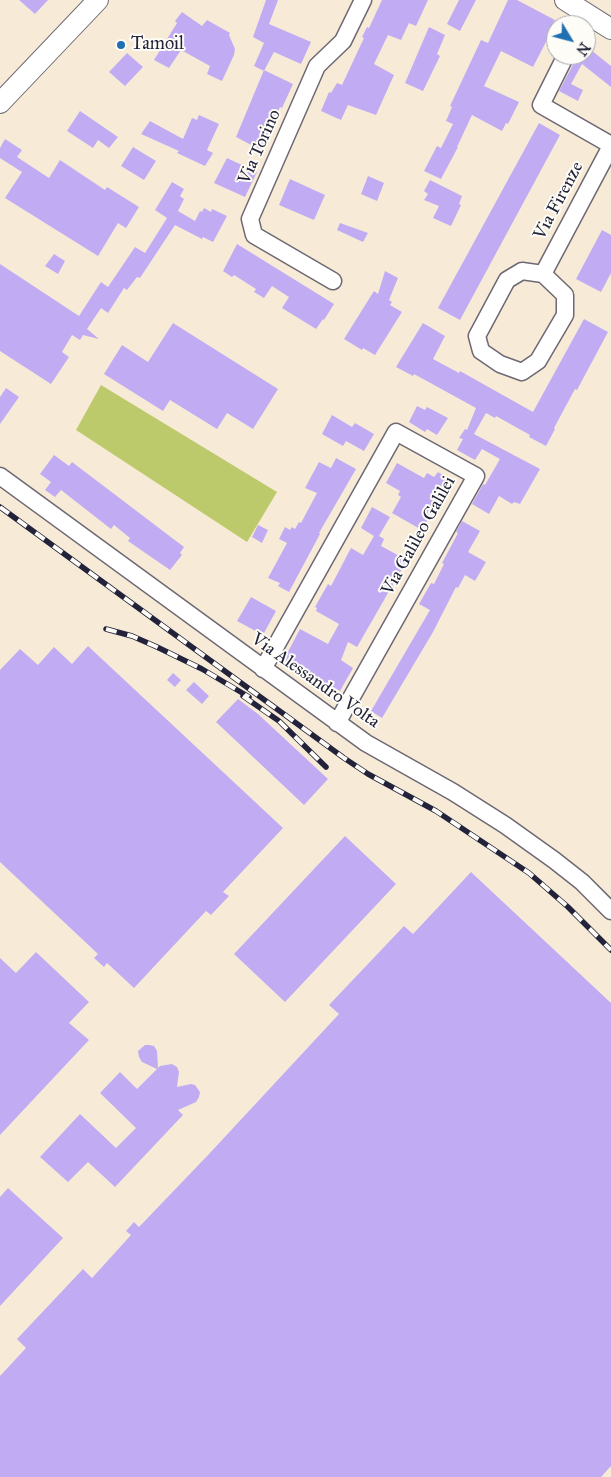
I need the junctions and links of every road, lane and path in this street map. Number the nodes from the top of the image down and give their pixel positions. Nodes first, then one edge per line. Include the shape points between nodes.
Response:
1 (98, 0) edge
2 (363, 0) edge
3 (565, 0) edge
4 (580, 15) edge
5 (596, 23) edge
6 (611, 29) edge
7 (561, 65) edge
8 (0, 103) edge
9 (611, 146) edge
10 (543, 274) junction
11 (333, 281) dead end
12 (0, 476) edge
13 (262, 669) junction
14 (337, 723) junction
15 (611, 911) edge

1 - 8 main road
2 - 11 street, Via Torino via 343,41 317,66 250,219 254,235
3 - 4 main road
5 - 6 main road
7 - 9 street, Via Firenze via 541,105
9 - 10 street, Via Firenze
10 - 10 street via 522,271 508,280 477,336 481,351 500,364 522,372 538,361 565,315 565,296
12 - 13 street, Via Alessandro Volta
13 - 14 street, Via Alessandro Volta
13 - 14 street, Via Galileo Galilei via 396,432 476,476
14 - 15 street, Via Alessandro Volta via 506,825 582,882

